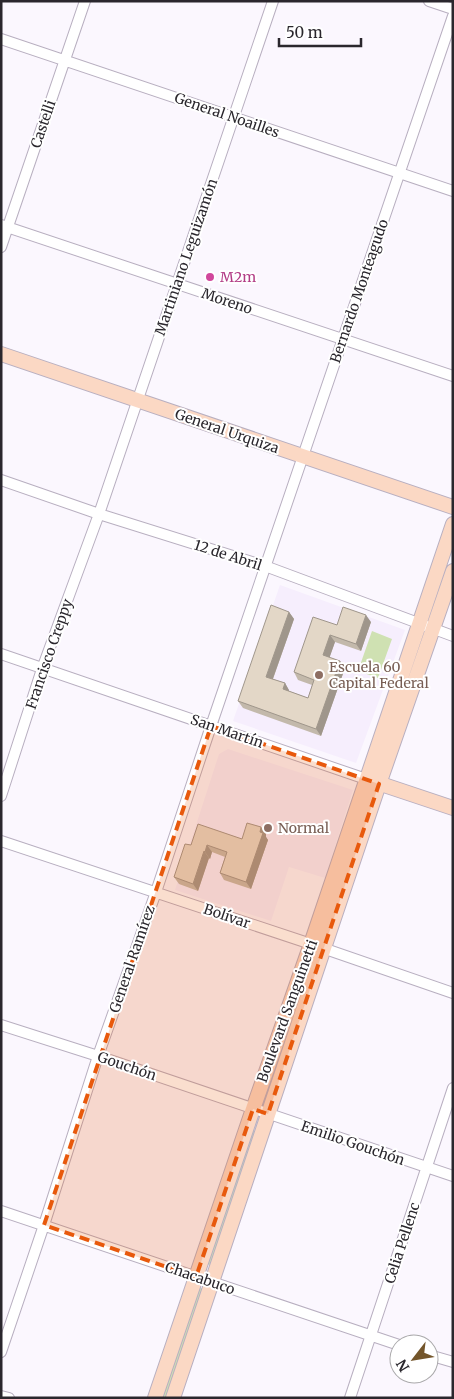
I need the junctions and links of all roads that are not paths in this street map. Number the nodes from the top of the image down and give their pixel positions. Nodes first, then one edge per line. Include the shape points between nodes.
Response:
1 (85, 1) edge
2 (273, 1) edge
3 (429, 1) edge
4 (453, 9) edge
5 (453, 16) edge
6 (1, 39) edge
7 (65, 61) junction
8 (234, 118) junction
9 (399, 174) junction
10 (453, 192) edge
11 (5, 226) edge
12 (1, 246) edge
13 (177, 284) junction
14 (342, 340) junction
15 (1, 354) edge
16 (453, 376) edge
17 (138, 401) junction
18 (303, 456) junction
19 (1, 480) edge
20 (453, 506) edge
21 (99, 514) junction
22 (453, 524) edge
23 (265, 566) junction
24 (453, 571) edge
25 (419, 624) junction
26 (433, 629) junction
27 (453, 636) edge
28 (1, 654) edge
29 (42, 669) junction
30 (211, 726) junction
31 (373, 781) junction
32 (1, 796) edge
33 (453, 808) edge
34 (1, 841) edge
35 (156, 892) junction
36 (318, 946) junction
37 (453, 994) edge
38 (1, 1025) edge
39 (98, 1056) junction
40 (453, 1088) edge
41 (252, 1109) junction
42 (268, 1114) junction
43 (427, 1168) junction
44 (453, 1176) edge
45 (1, 1210) edge
46 (44, 1225) junction
47 (196, 1277) junction
48 (212, 1282) junction
49 (371, 1337) junction
50 (389, 1343) edge
51 (1, 1352) edge
52 (439, 1358) edge
53 (453, 1362) edge
54 (1, 1396) edge
55 (9, 1398) edge
56 (155, 1398) edge
57 (173, 1398) edge
58 (350, 1398) edge

1 - 7 street, Castelli
2 - 8 street, Martiniano Leguizamón
3 - 4 street
5 - 9 street, Bernardo Monteagudo
6 - 7 street, General Noailles
7 - 8 street, General Noailles
7 - 11 street, Castelli
8 - 9 street, General Noailles
8 - 13 street, Martiniano Leguizamón
9 - 10 street, General Noailles
9 - 14 street, Bernardo Monteagudo
11 - 12 street, Castelli
11 - 13 street, Moreno
13 - 14 street, Moreno
13 - 17 street, Martiniano Leguizamón
14 - 16 street, Moreno
14 - 18 street, Bernardo Monteagudo
15 - 17 street, General Urquiza
17 - 18 street, General Urquiza
17 - 21 street, Martiniano Leguizamón
18 - 20 street, General Urquiza
18 - 23 street, Bernardo Monteagudo
19 - 21 street, 12 de Abril
21 - 23 street, 12 de Abril
21 - 29 street, Francisco Creppy
22 - 25 street, Boulevard Sanguinetti
23 - 25 street, 12 de Abril
23 - 30 street, General Ramírez
24 - 26 street, Boulevard Sanguinetti
25 - 26 street, 12 de Abril
25 - 31 street, Boulevard Sanguinetti
26 - 27 street, 12 de Abril
26 - 31 street, Boulevard Sanguinetti
28 - 29 street, San Martín
29 - 30 street, San Martín
29 - 32 street, Francisco Creppy
30 - 31 street, San Martín
30 - 35 street, General Ramírez
31 - 33 street, San Martín
31 - 36 street, Boulevard Sanguinetti
34 - 35 street, Bolívar
35 - 36 street, Bolívar
35 - 39 street, General Ramírez
36 - 37 street, Bolívar
36 - 41 street, Boulevard Sanguinetti
36 - 42 street, Boulevard Sanguinetti
38 - 39 street, Gouchón
39 - 41 street, Gouchón
39 - 46 street, General Ramírez
40 - 43 street, Celia Pellenc
41 - 42 street, Emilio Gouchón
41 - 47 street, Boulevard Sanguinetti
42 - 43 street, Emilio Gouchón
42 - 48 street, Boulevard Sanguinetti
43 - 44 street, Emilio Gouchón
43 - 49 street, Celia Pellenc
45 - 46 street, Chacabuco
46 - 47 street, Chacabuco
46 - 51 street, General Ramírez
47 - 48 street, Chacabuco
47 - 56 street, Boulevard Sanguinetti
48 - 49 street, Chacabuco
48 - 57 street, Boulevard Sanguinetti
49 - 50 street, Chacabuco
49 - 58 street, Celia Pellenc
52 - 53 street
54 - 55 street

